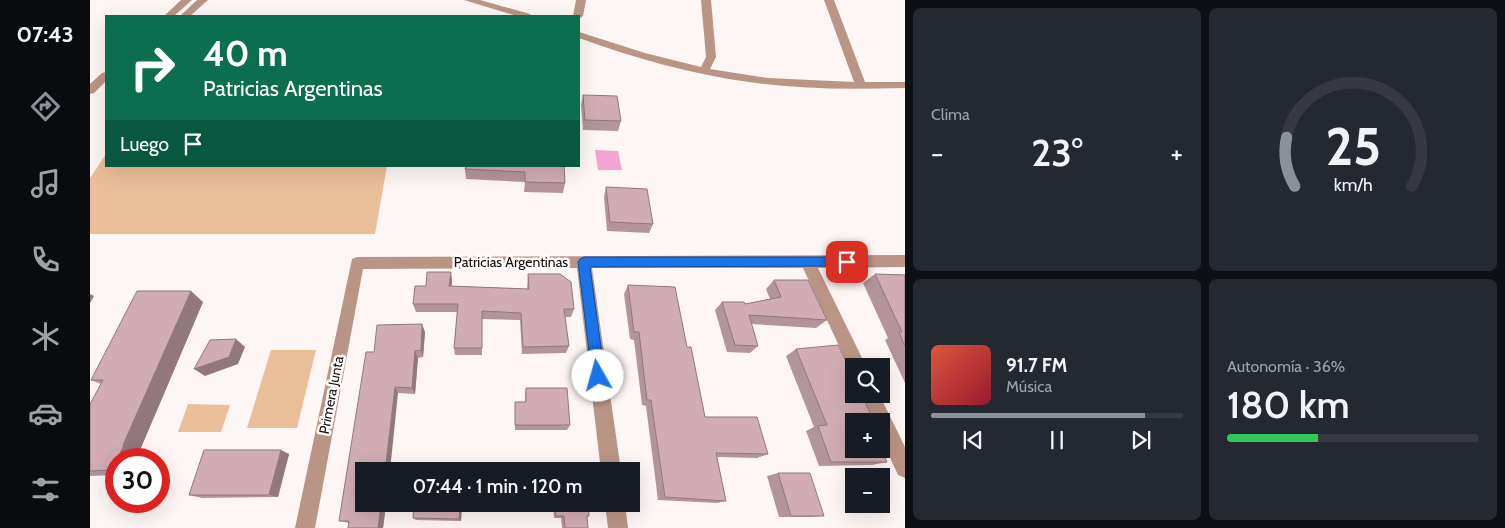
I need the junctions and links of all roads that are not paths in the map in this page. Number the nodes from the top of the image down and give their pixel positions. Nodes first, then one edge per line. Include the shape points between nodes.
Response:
1 (187, 0) edge
2 (204, 0) edge
3 (469, 0) edge
4 (581, 0) edge
5 (706, 0) edge
6 (829, 0) edge
7 (170, 15) edge
8 (187, 15) edge
9 (523, 15) edge
10 (578, 15) edge
11 (580, 35) edge
12 (704, 71) junction
13 (105, 75) edge
14 (905, 85) edge
15 (862, 86) junction
16 (105, 88) edge
17 (90, 90) edge
18 (90, 102) edge
19 (905, 261) edge
20 (584, 262) junction
21 (808, 262) junction
22 (357, 263) joint
23 (853, 358) edge
24 (874, 403) edge
25 (610, 462) edge
26 (905, 468) edge
27 (616, 512) edge
28 (305, 528) edge
29 (618, 528) edge

1 - 7 street
2 - 8 street
3 - 9 street
4 - 10 street
5 - 12 street via 711,57
6 - 15 street
11 - 12 street
12 - 15 street via 776,82
13 - 17 street
14 - 15 street
16 - 18 street
19 - 21 street, Patricias Argentinas
20 - 21 street, Patricias Argentinas
20 - 22 street, Patricias Argentinas
20 - 25 street
21 - 23 street
22 - 28 street, Primera Junta
24 - 26 street
27 - 29 street

